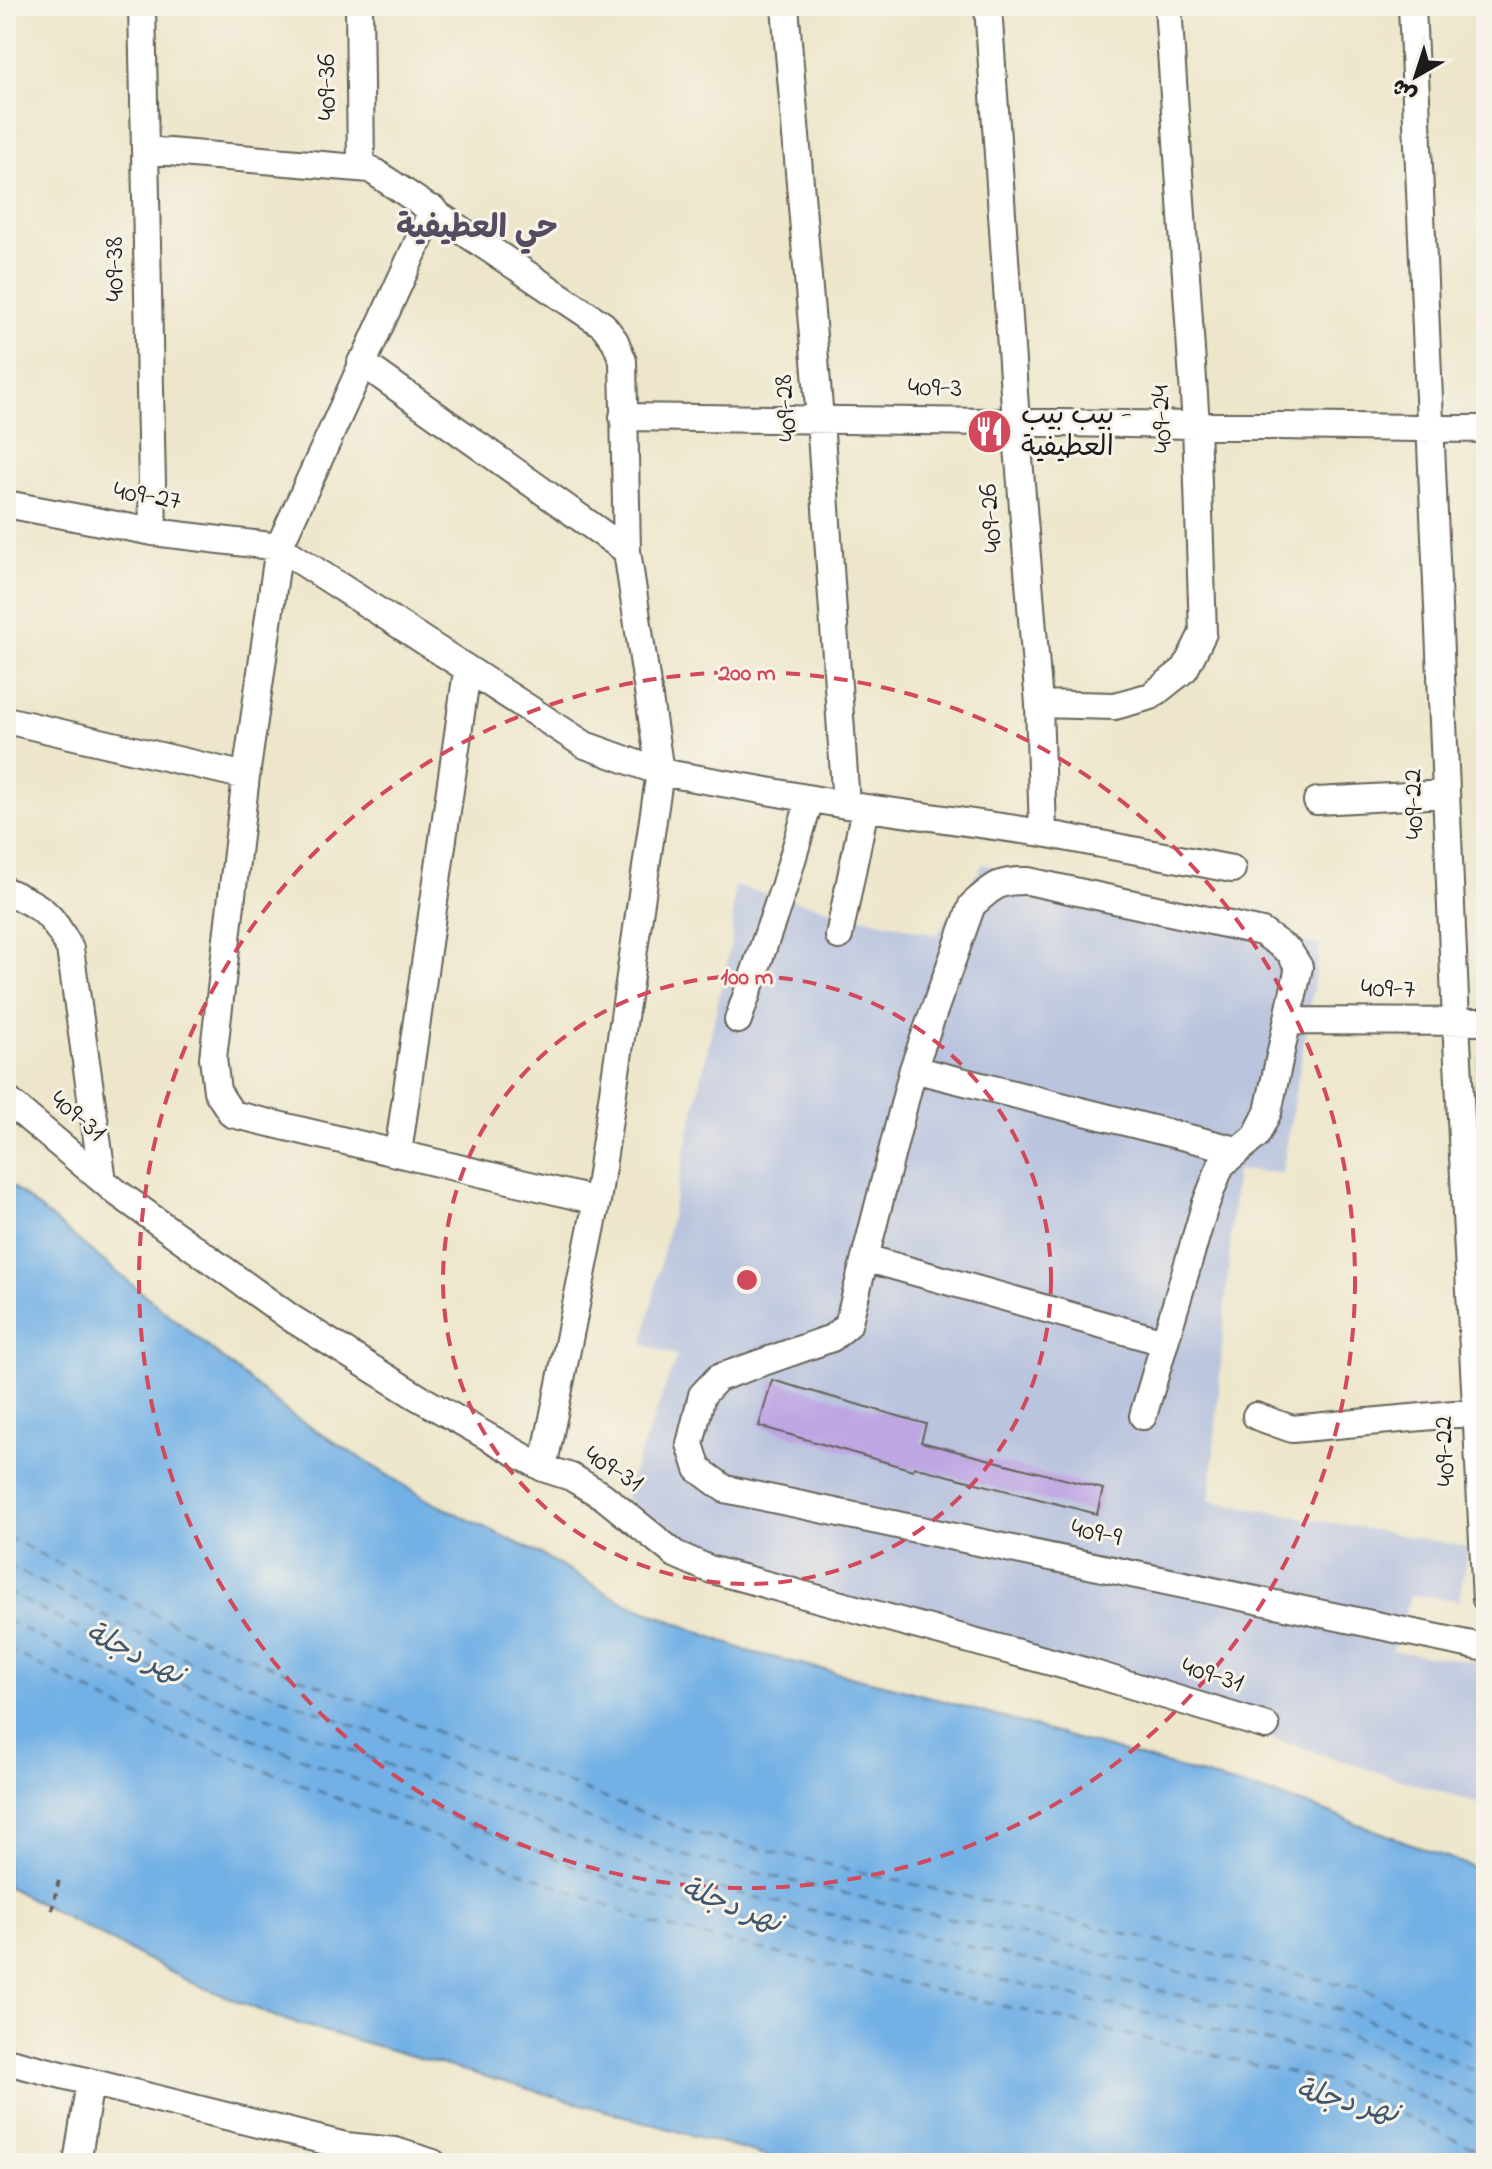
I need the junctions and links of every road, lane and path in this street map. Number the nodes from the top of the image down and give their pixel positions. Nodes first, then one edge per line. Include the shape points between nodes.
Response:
1 (142, 6) edge
2 (359, 6) edge
3 (785, 6) edge
4 (988, 6) edge
5 (1168, 6) edge
6 (1412, 6) edge
7 (145, 150) junction
8 (361, 166) junction
9 (433, 209) junction
10 (361, 362) junction
11 (623, 417) junction
12 (820, 419) junction
13 (1016, 422) junction
14 (1196, 425) junction
15 (1431, 428) junction
16 (1486, 429) edge
17 (6, 504) edge
18 (153, 532) junction
19 (279, 547) junction
20 (627, 551) junction
21 (467, 671) junction
22 (1039, 704) junction
23 (6, 720) edge
24 (660, 772) junction
25 (246, 776) junction
26 (1446, 794) junction
27 (810, 799) junction
28 (1317, 801) dead end
29 (856, 806) junction
30 (1043, 833) junction
31 (1232, 869) dead end
32 (6, 891) edge
33 (839, 936) dead end
34 (738, 1020) dead end
35 (1289, 1021) junction
36 (1456, 1022) junction
37 (1486, 1022) edge
38 (913, 1069) junction
39 (6, 1099) edge
40 (1237, 1150) junction
41 (398, 1153) junction
42 (103, 1181) junction
43 (597, 1201) junction
44 (865, 1258) junction
45 (1164, 1342) junction
46 (1476, 1412) junction
47 (1143, 1416) dead end
48 (1256, 1416) dead end
49 (543, 1468) junction
50 (1486, 1599) edge
51 (1486, 1648) edge
52 (1266, 1726) dead end
53 (60, 1875) dead end
54 (52, 1910) dead end
55 (6, 2061) edge
56 (90, 2082) junction
57 (352, 2154) edge
58 (77, 2163) edge
59 (433, 2163) edge

1 - 7 street, 409-38
2 - 8 street, 409-36
3 - 12 street, 409-28
4 - 13 street, 409-26
5 - 14 street, 409-24
6 - 15 street, 409-22
7 - 8 street
7 - 18 street, 409-38
8 - 9 street
9 - 10 street
9 - 11 street via 603,325 623,361
10 - 19 street
10 - 20 street
11 - 12 street, 409-3
11 - 20 street
12 - 13 street, 409-3
12 - 29 street, 409-28
13 - 14 street, 409-3
13 - 22 street, 409-26
14 - 15 street, 409-3
14 - 22 street, 409-24 via 1203,633 1185,669 1151,696 1115,706
15 - 16 street, 409-3
15 - 26 street, 409-22
17 - 18 street, 409-27
18 - 19 street, 409-27
19 - 21 street
19 - 25 street
20 - 24 street
21 - 24 street via 585,745
21 - 41 street
22 - 30 street, 409-26
23 - 25 street
24 - 27 street
24 - 43 street
25 - 41 street via 213,1058 217,1091 232,1114
26 - 28 street
26 - 36 street, 409-22
27 - 29 street
27 - 34 street
29 - 30 street
29 - 33 street, 409-28
30 - 31 street
32 - 42 street via 39,906 55,921 70,949
35 - 36 street, 409-7
35 - 38 street via 1299,967 1289,951 1262,932 1006,880 972,905
35 - 40 street via 1268,1112 1256,1136
36 - 37 street, 409-7
36 - 46 street, 409-22
38 - 40 street
38 - 44 street
39 - 42 street, 409-31
40 - 45 street via 1221,1165 1205,1206
41 - 43 street
42 - 49 street, 409-31 via 291,1318
43 - 49 street
44 - 45 street
44 - 51 street, 409-9 via 848,1325 832,1338 718,1378 702,1395 690,1444 698,1469 725,1489
45 - 47 street
46 - 48 street via 1292,1429
46 - 50 street, 409-22
49 - 52 street, 409-31 via 603,1496 675,1554 709,1569
53 - 54 path
55 - 56 street
56 - 57 street via 346,2146
56 - 58 street
57 - 59 street via 395,2151

